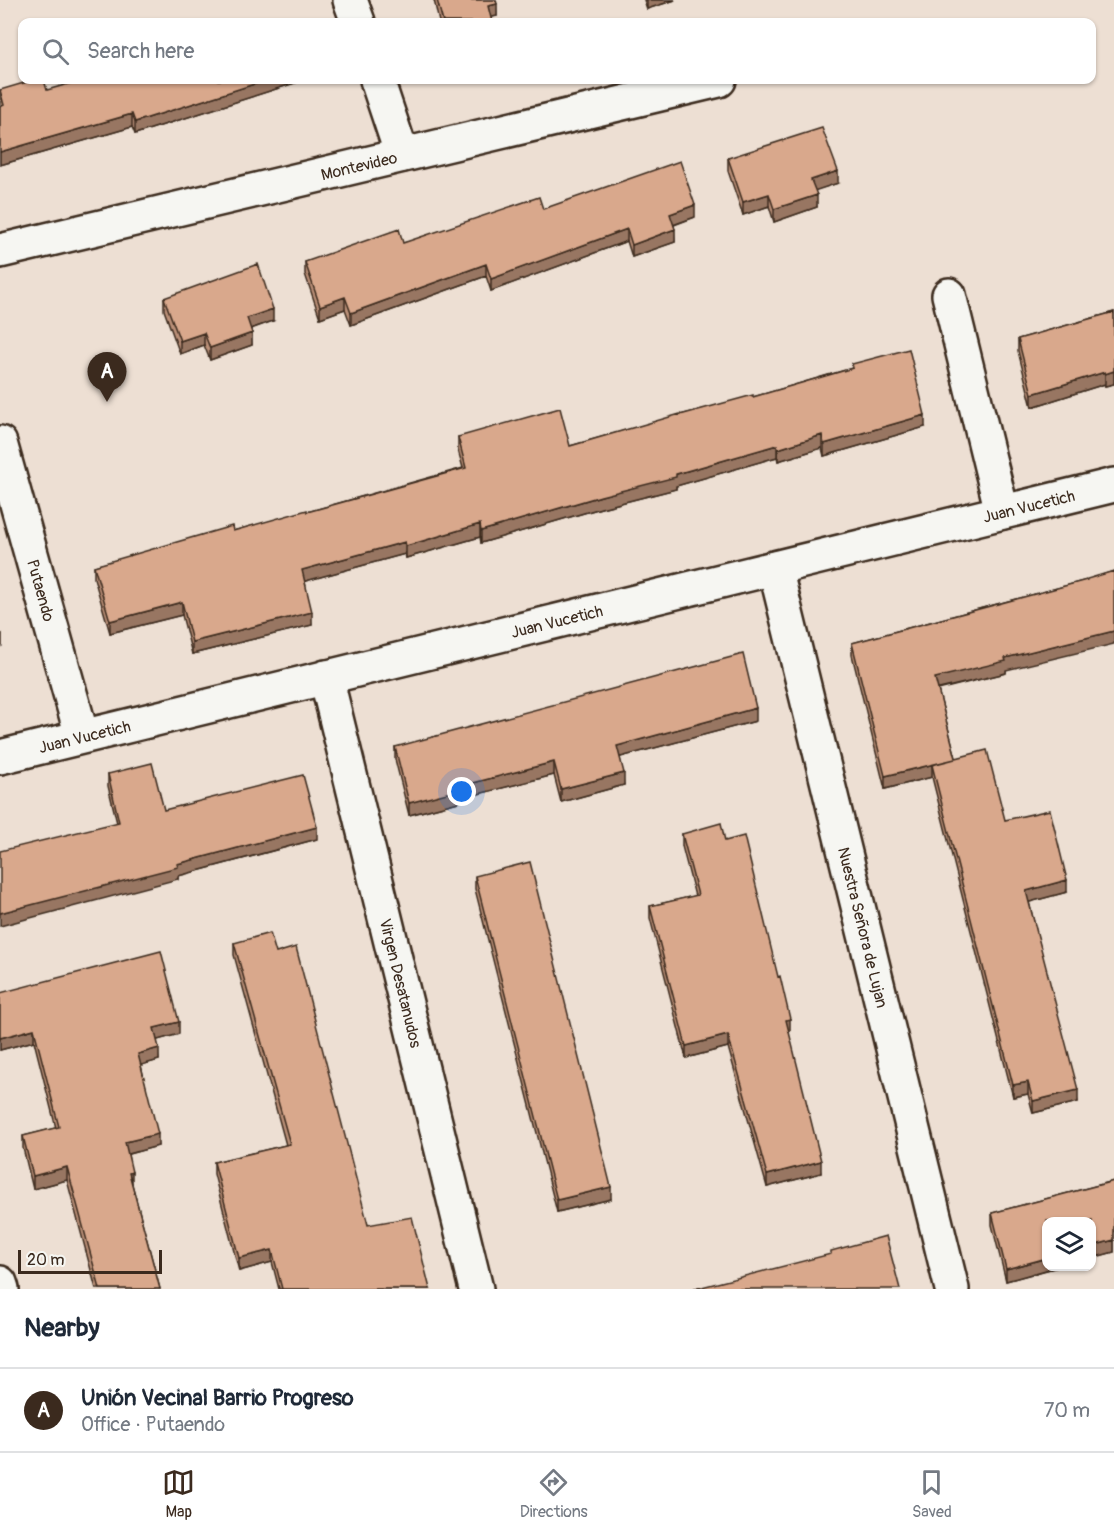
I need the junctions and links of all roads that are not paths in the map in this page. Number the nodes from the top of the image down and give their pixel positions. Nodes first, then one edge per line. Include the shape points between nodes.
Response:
1 (351, 0) edge
2 (357, 18) edge
3 (378, 84) edge
4 (702, 84) edge
5 (402, 155) junction
6 (0, 251) edge
7 (950, 295) dead end
8 (0, 443) edge
9 (1114, 485) edge
10 (1002, 512) junction
11 (775, 568) junction
12 (326, 677) junction
13 (82, 736) junction
14 (0, 757) edge
15 (0, 1283) edge
16 (2, 1289) edge
17 (476, 1289) edge
18 (952, 1289) edge

1 - 2 street
3 - 5 street
4 - 5 street, Montevideo
5 - 6 street, Montevideo
7 - 10 street
8 - 13 street, Putaendo
9 - 10 street, Juan Vucetich
10 - 11 street, Juan Vucetich
11 - 12 street, Juan Vucetich
11 - 18 street, Nuestra Señora de Lujan
12 - 13 street, Juan Vucetich
12 - 17 street, Virgen Desatanudos
13 - 14 street, Juan Vucetich
15 - 16 street

